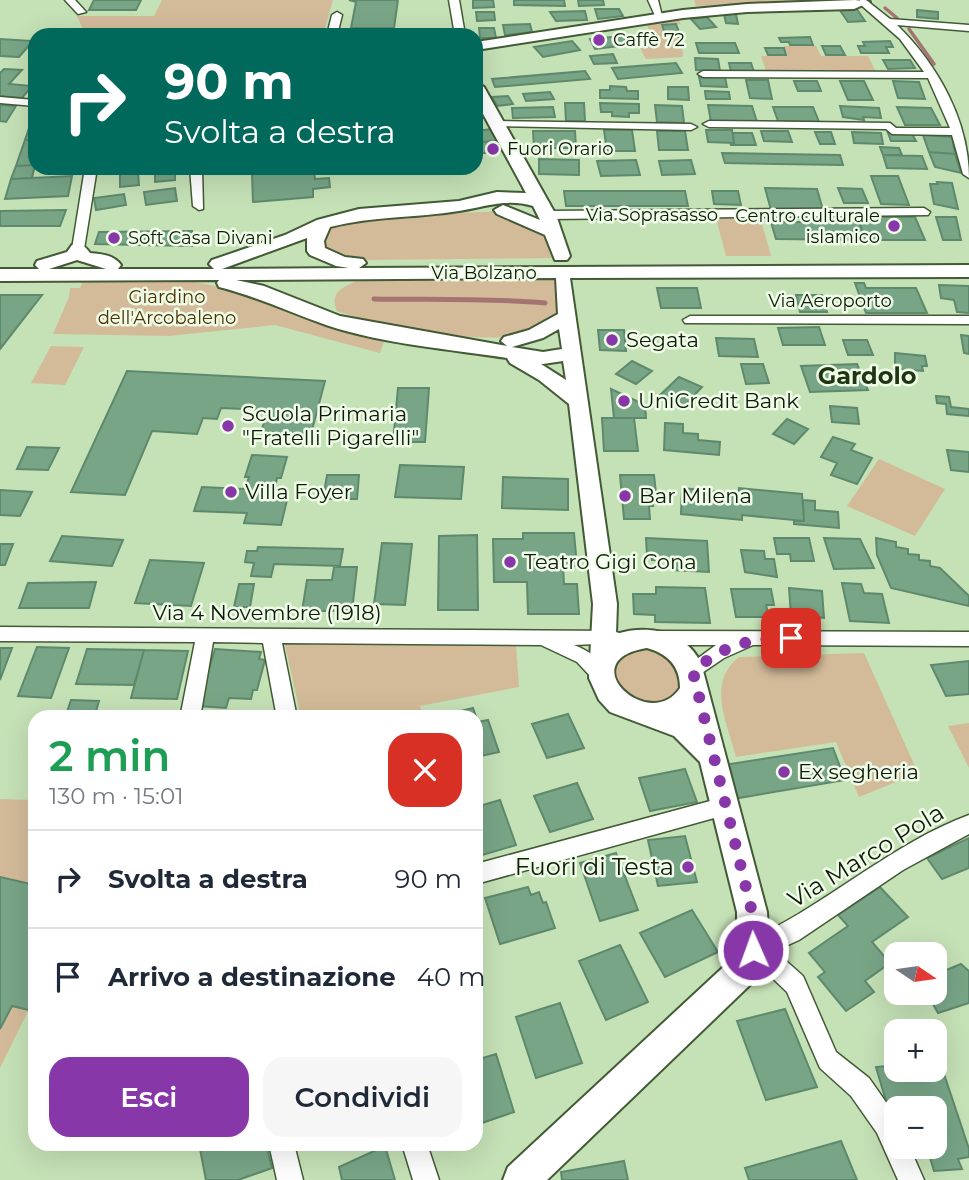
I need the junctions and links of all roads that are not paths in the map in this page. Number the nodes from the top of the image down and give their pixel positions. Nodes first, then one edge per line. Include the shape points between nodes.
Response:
1 (70, 0) edge
2 (454, 0) edge
3 (653, 0) edge
4 (862, 1) edge
5 (81, 12) dead end
6 (337, 15) dead end
7 (660, 18) junction
8 (891, 22) junction
9 (334, 28) edge
10 (457, 28) edge
11 (969, 28) edge
12 (492, 45) junction
13 (483, 46) edge
14 (483, 48) edge
15 (703, 74) dead end
16 (932, 75) junction
17 (0, 100) edge
18 (483, 100) edge
19 (28, 102) edge
20 (496, 124) junction
21 (709, 124) dead end
22 (691, 127) dead end
23 (959, 132) junction
24 (523, 174) junction
25 (969, 174) edge
26 (90, 175) edge
27 (197, 175) edge
28 (500, 204) junction
29 (200, 206) dead end
30 (925, 212) dead end
31 (546, 217) junction
32 (323, 224) junction
33 (78, 249) junction
34 (561, 256) dead end
35 (969, 261) edge
36 (218, 264) junction
37 (0, 265) edge
38 (44, 265) junction
39 (112, 265) junction
40 (366, 269) junction
41 (969, 271) edge
42 (160, 273) junction
43 (0, 275) edge
44 (563, 281) dead end
45 (568, 316) junction
46 (690, 320) dead end
47 (969, 320) edge
48 (334, 321) junction
49 (511, 341) junction
50 (453, 342) junction
51 (489, 349) junction
52 (573, 354) junction
53 (579, 402) junction
54 (605, 604) junction
55 (0, 634) edge
56 (205, 635) junction
57 (271, 635) junction
58 (533, 637) junction
59 (639, 638) junction
60 (766, 638) junction
61 (969, 639) edge
62 (601, 658) junction
63 (694, 677) junction
64 (191, 710) edge
65 (285, 710) edge
66 (651, 714) junction
67 (714, 760) junction
68 (725, 806) junction
69 (969, 824) edge
70 (483, 872) edge
71 (753, 950) junction
72 (283, 1151) edge
73 (416, 1151) edge
74 (290, 1180) edge
75 (426, 1180) edge
76 (521, 1180) edge
77 (911, 1180) edge

1 - 5 street
2 - 10 street
3 - 7 street
4 - 7 main road
4 - 8 street
6 - 9 street
7 - 12 main road
8 - 11 street
8 - 16 street
12 - 13 main road
12 - 14 main road
15 - 16 street
16 - 23 street
17 - 19 street
18 - 20 main road
20 - 22 street
20 - 24 main road
21 - 23 street via 890,126 892,131
23 - 25 street
24 - 28 main road
24 - 31 main road
26 - 33 street
27 - 29 street
28 - 31 main road
28 - 31 main road
28 - 32 main road via 359,214
30 - 31 street, Via Soprasasso
31 - 34 main road
32 - 36 main road
32 - 40 main road via 316,251
33 - 38 main road via 73,256
33 - 39 main road via 85,258
35 - 40 main road, Via Bolzano
36 - 39 main road, Via Bolzano
36 - 40 main road, Via Bolzano
37 - 38 main road, Via Bolzano
38 - 39 main road, Via Bolzano
40 - 41 main road, Via Bolzano
40 - 42 main road, Via Bolzano
40 - 48 main road via 328,289 323,297
42 - 43 main road, Via Bolzano
42 - 48 main road via 257,290
44 - 45 main road
45 - 49 main road via 536,334
45 - 52 main road
46 - 47 street, Via Aeroporto
48 - 50 main road
49 - 50 main road
49 - 52 main road via 558,346
50 - 51 main road
51 - 52 main road via 543,358
51 - 53 main road via 523,361
52 - 53 main road
53 - 54 main road
54 - 59 main road
54 - 62 main road
55 - 56 street, Via 4 Novembre (1918)
56 - 57 street, Via 4 Novembre (1918)
56 - 64 street
57 - 58 street, Via 4 Novembre (1918)
57 - 65 street
58 - 62 street, Via 4 Novembre (1918)
58 - 62 street, Via 4 Novembre (1918) via 584,657
59 - 60 street
59 - 62 main road via 612,648
59 - 63 main road via 673,646 684,655
60 - 61 street
60 - 63 street via 711,656
62 - 66 main road via 602,685 615,702
63 - 66 main road via 684,702
63 - 67 main road
66 - 67 main road via 690,730
67 - 68 main road
68 - 70 street
68 - 71 main road via 752,912
69 - 71 street, Via Marco Pola via 896,863 791,933
71 - 76 main road via 743,970
71 - 77 street via 795,984 828,1060 860,1087 886,1124
72 - 74 street
73 - 75 street

